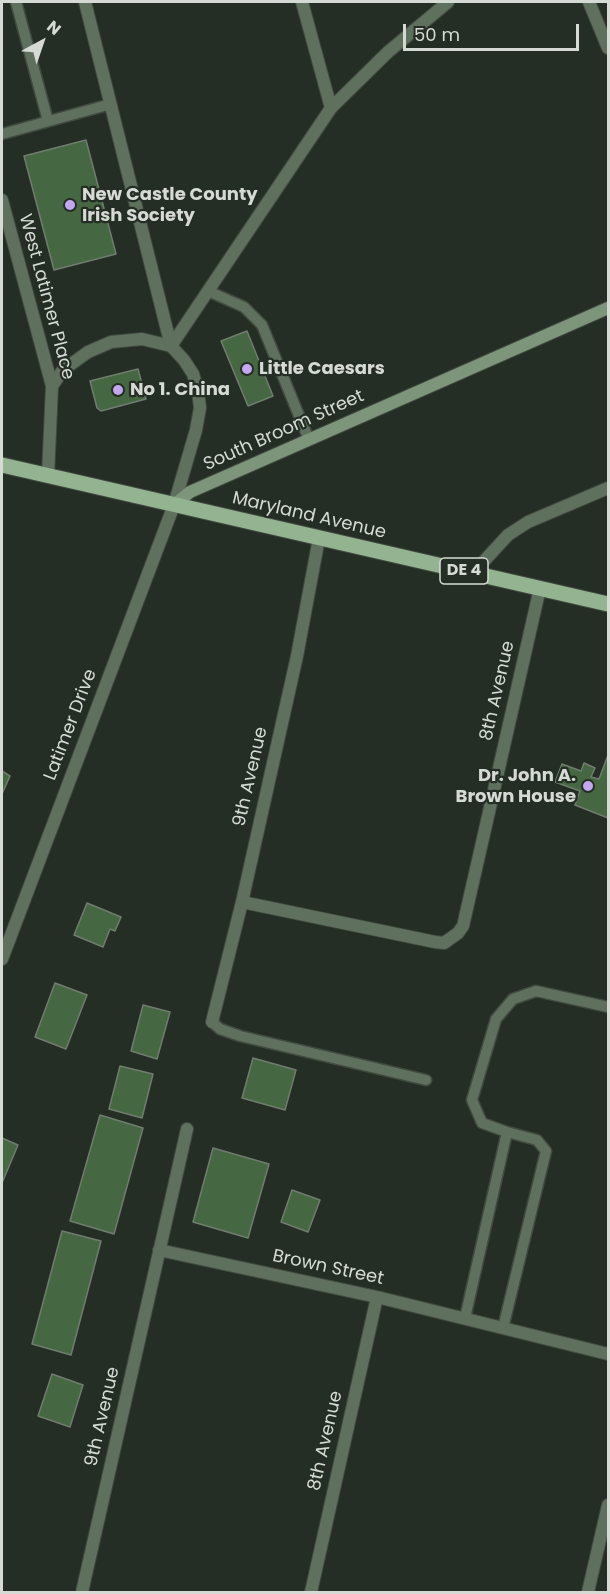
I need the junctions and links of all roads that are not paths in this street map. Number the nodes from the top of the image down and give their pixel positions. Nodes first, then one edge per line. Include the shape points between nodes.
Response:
1 (16, 2) edge
2 (85, 2) edge
3 (302, 2) edge
4 (448, 2) edge
5 (589, 2) edge
6 (609, 48) edge
7 (111, 105) junction
8 (331, 108) junction
9 (48, 121) junction
10 (2, 134) edge
11 (2, 200) edge
12 (208, 291) junction
13 (609, 308) edge
14 (171, 346) junction
15 (52, 386) junction
16 (309, 440) junction
17 (2, 465) edge
18 (48, 476) junction
19 (609, 488) edge
20 (174, 505) junction
21 (319, 538) junction
22 (473, 573) junction
23 (540, 588) junction
24 (609, 604) edge
25 (242, 902) junction
26 (2, 958) edge
27 (609, 1007) edge
28 (212, 1022) joint
29 (426, 1080) dead end
30 (187, 1129) dead end
31 (507, 1132) junction
32 (159, 1250) junction
33 (377, 1297) junction
34 (465, 1318) junction
35 (503, 1328) junction
36 (609, 1354) edge
37 (609, 1505) edge
38 (82, 1593) edge
39 (311, 1593) edge
40 (588, 1593) edge

1 - 9 lane
2 - 7 street
3 - 8 street
4 - 8 street via 388,52
5 - 6 street
7 - 9 lane
7 - 14 street
8 - 12 street
9 - 10 lane
11 - 15 street, West Latimer Place
12 - 14 street
12 - 16 lane via 244,307 262,325
13 - 16 street, South Broom Street
14 - 15 street via 142,339 111,342 74,361
14 - 20 street via 193,374 200,408
15 - 18 street, West Latimer Place
16 - 20 street, South Broom Street via 190,492
17 - 18 main road, Maryland Avenue / DE 4
18 - 20 main road, Maryland Avenue / DE 4
19 - 22 street via 528,522 508,535
20 - 21 main road, Maryland Avenue / DE 4
20 - 26 street, Latimer Drive
21 - 22 main road, Maryland Avenue / DE 4
21 - 25 street, 9th Avenue
22 - 23 main road, Maryland Avenue / DE 4
23 - 24 main road, Maryland Avenue / DE 4
23 - 25 street, 8th Avenue via 463,926 444,943
25 - 28 street, 9th Avenue
27 - 31 lane via 536,991 513,999 496,1019 472,1100 482,1123
28 - 29 lane via 240,1036
30 - 32 street
31 - 34 lane
31 - 35 lane via 537,1140 546,1150
32 - 33 street, Brown Street
32 - 38 street, 9th Avenue
33 - 34 street, Brown Street
33 - 39 street, 8th Avenue
34 - 35 street, Brown Street
35 - 36 street, Brown Street
37 - 40 street

